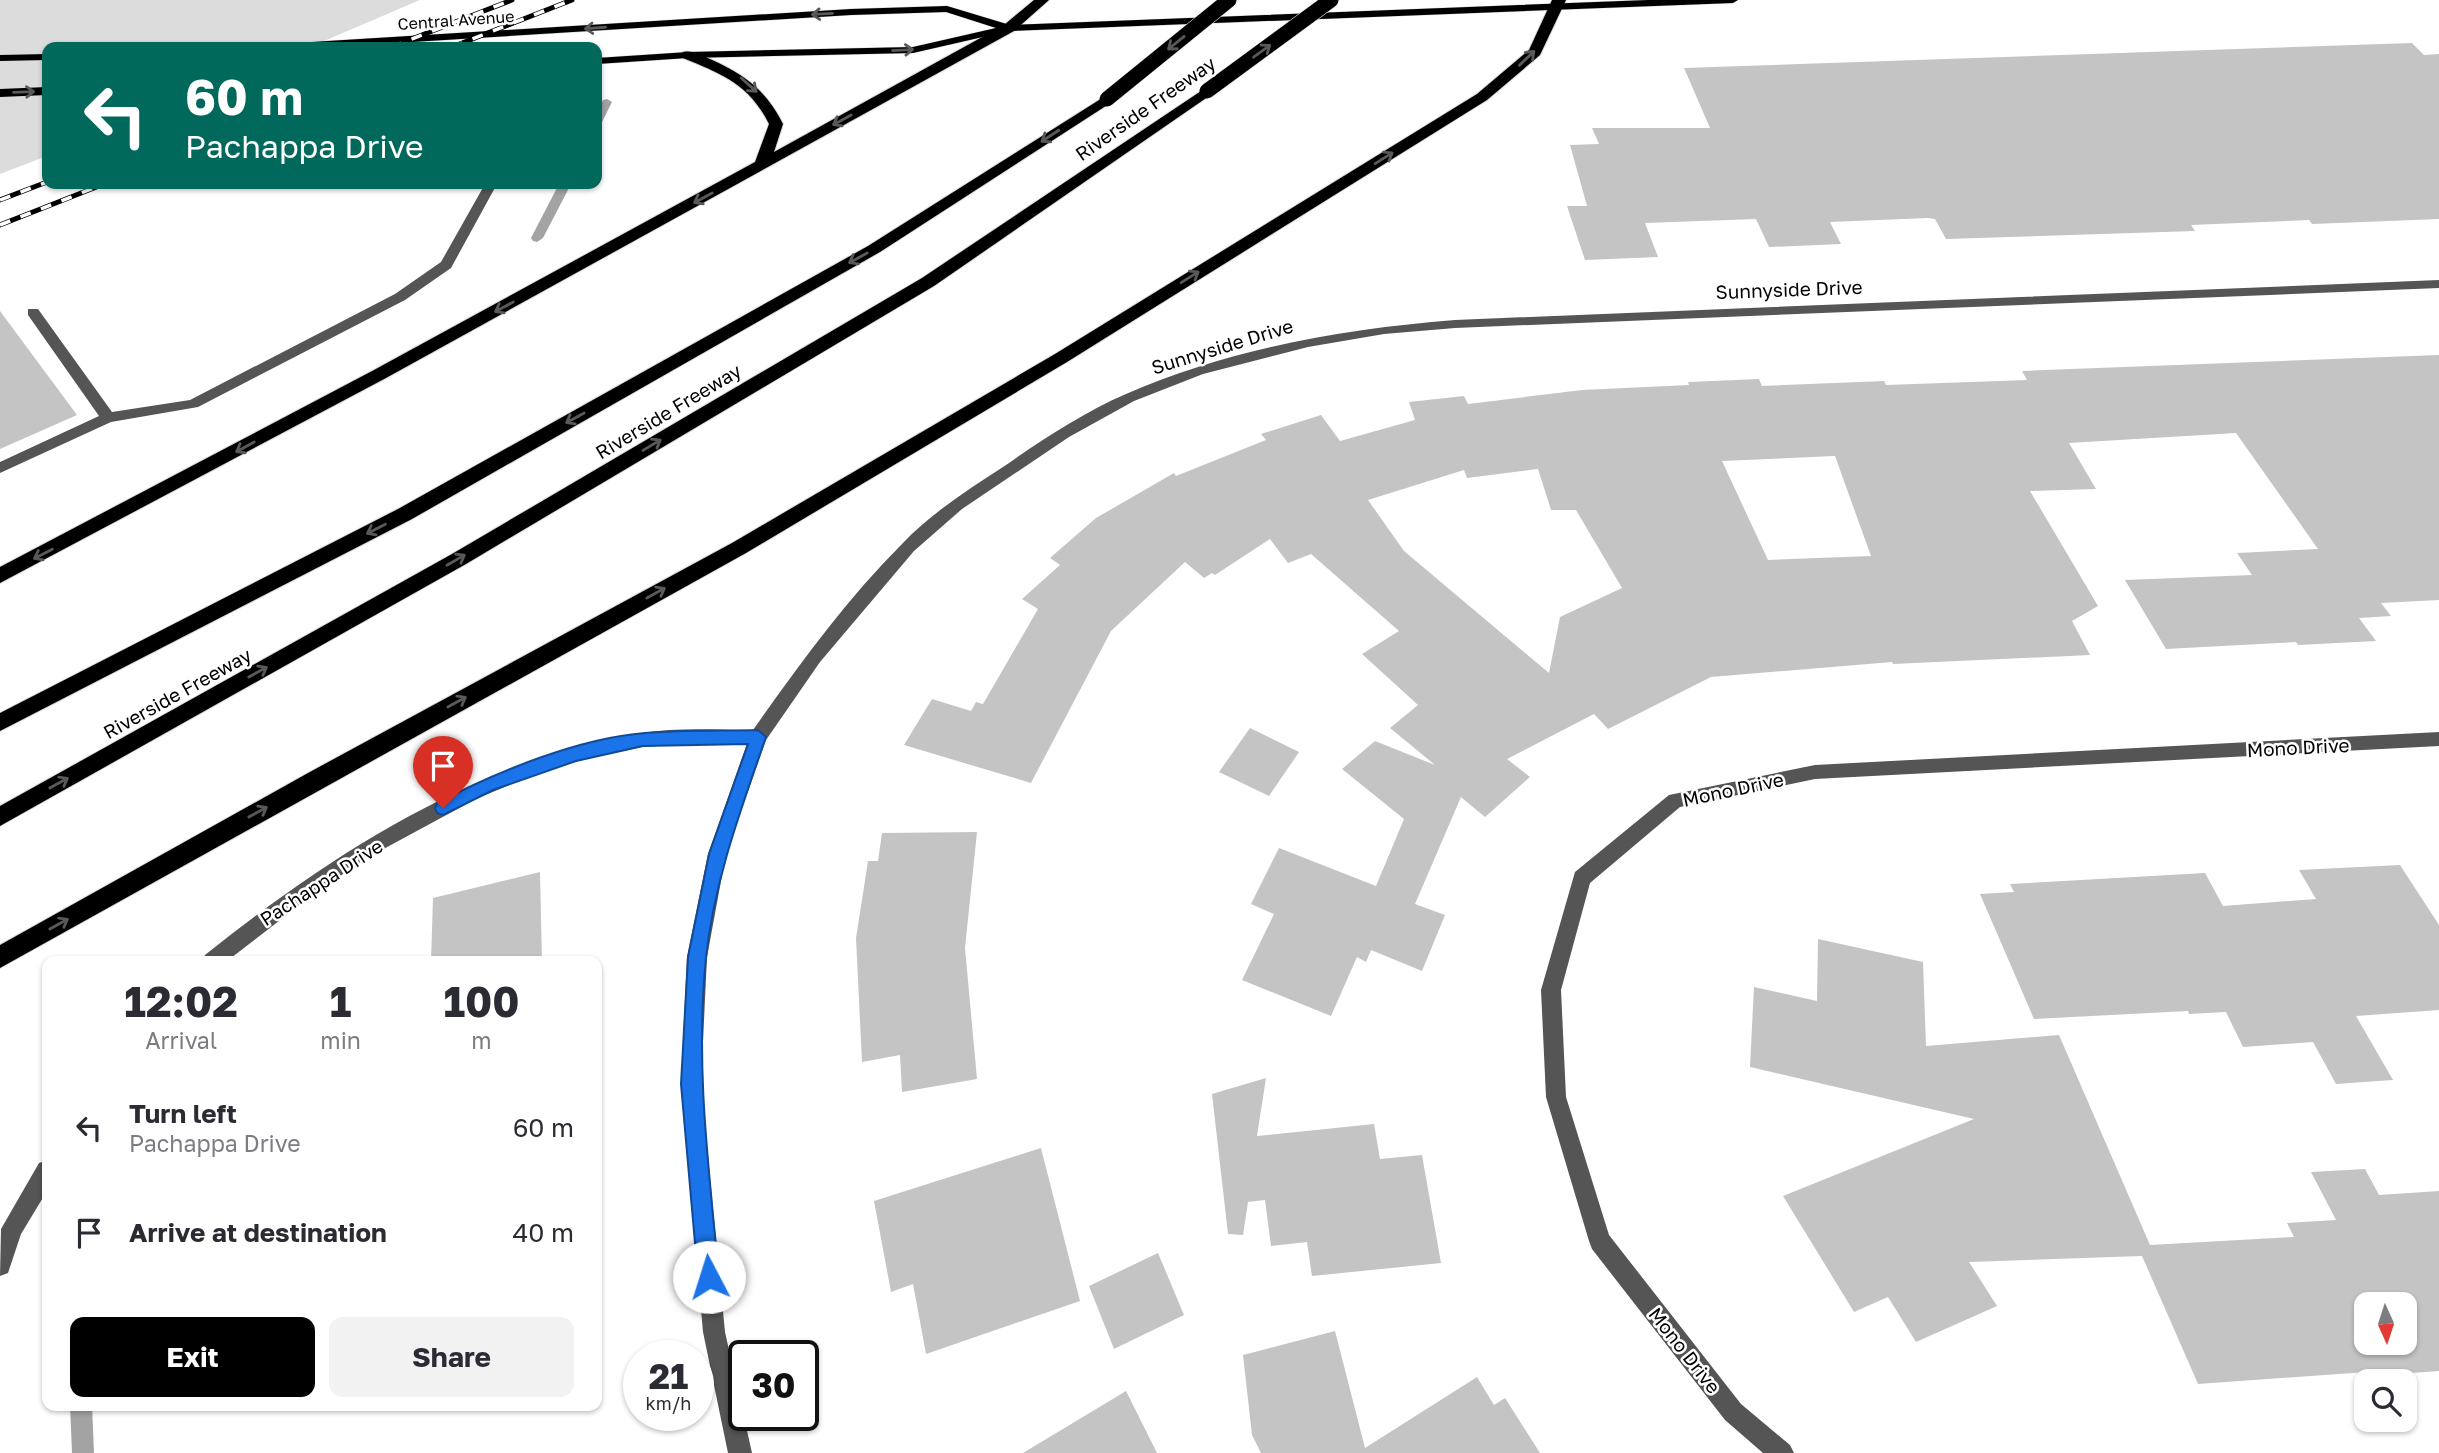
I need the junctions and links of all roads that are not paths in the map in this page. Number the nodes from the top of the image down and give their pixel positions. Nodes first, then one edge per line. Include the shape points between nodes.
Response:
1 (1042, 0) edge
2 (1229, 0) edge
3 (1331, 0) edge
4 (1733, 0) edge
5 (1557, 3) edge
6 (1009, 28) junction
7 (367, 42) edge
8 (688, 55) junction
9 (42, 57) edge
10 (0, 58) edge
11 (602, 61) edge
12 (42, 91) edge
13 (0, 93) edge
14 (762, 164) junction
15 (488, 189) edge
16 (2439, 284) edge
17 (33, 312) dead end
18 (108, 418) junction
19 (0, 468) edge
20 (0, 576) edge
21 (0, 723) edge
22 (758, 737) junction
23 (2439, 739) edge
24 (0, 817) edge
25 (218, 956) edge
26 (0, 957) edge
27 (42, 1178) edge
28 (6, 1230) edge
29 (0, 1265) edge
30 (740, 1453) edge
31 (1782, 1453) edge

1 - 6 highway
2 -> 21 highway, Riverside Freeway, bridge via 1107,99 874,249 429,500
24 -> 3 highway, Riverside Freeway, bridge via 459,559 916,289 1207,92
4 - 5 main road, Central Avenue
5 - 6 main road, Central Avenue
26 -> 5 highway via 738,548 1061,358 1482,97 1535,52
6 -> 7 main road, Central Avenue via 947,9
8 -> 6 main road, Central Avenue via 913,50
6 -> 14 highway
8 - 11 main road, Central Avenue
8 -> 14 highway via 741,78 768,106 776,124
9 - 10 main road
13 -> 12 main road
14 -> 20 highway via 169,489
15 - 18 street via 446,265 400,297 192,404
16 - 22 street, Sunnyside Drive via 1455,324 1308,342 1198,371 1129,398 1063,433 957,505 908,547 864,597 814,657
17 - 18 street
18 - 19 street
22 - 25 street, Pachappa Drive via 643,740 576,754 487,785 378,843 298,893
22 - 30 street, Sunnyside Drive via 717,854 697,957 691,1084 714,1332
23 - 31 street, Mono Drive via 1815,772 1675,800 1582,878 1551,990 1556,1097 1600,1241 1733,1412
27 - 28 street
28 - 29 street

